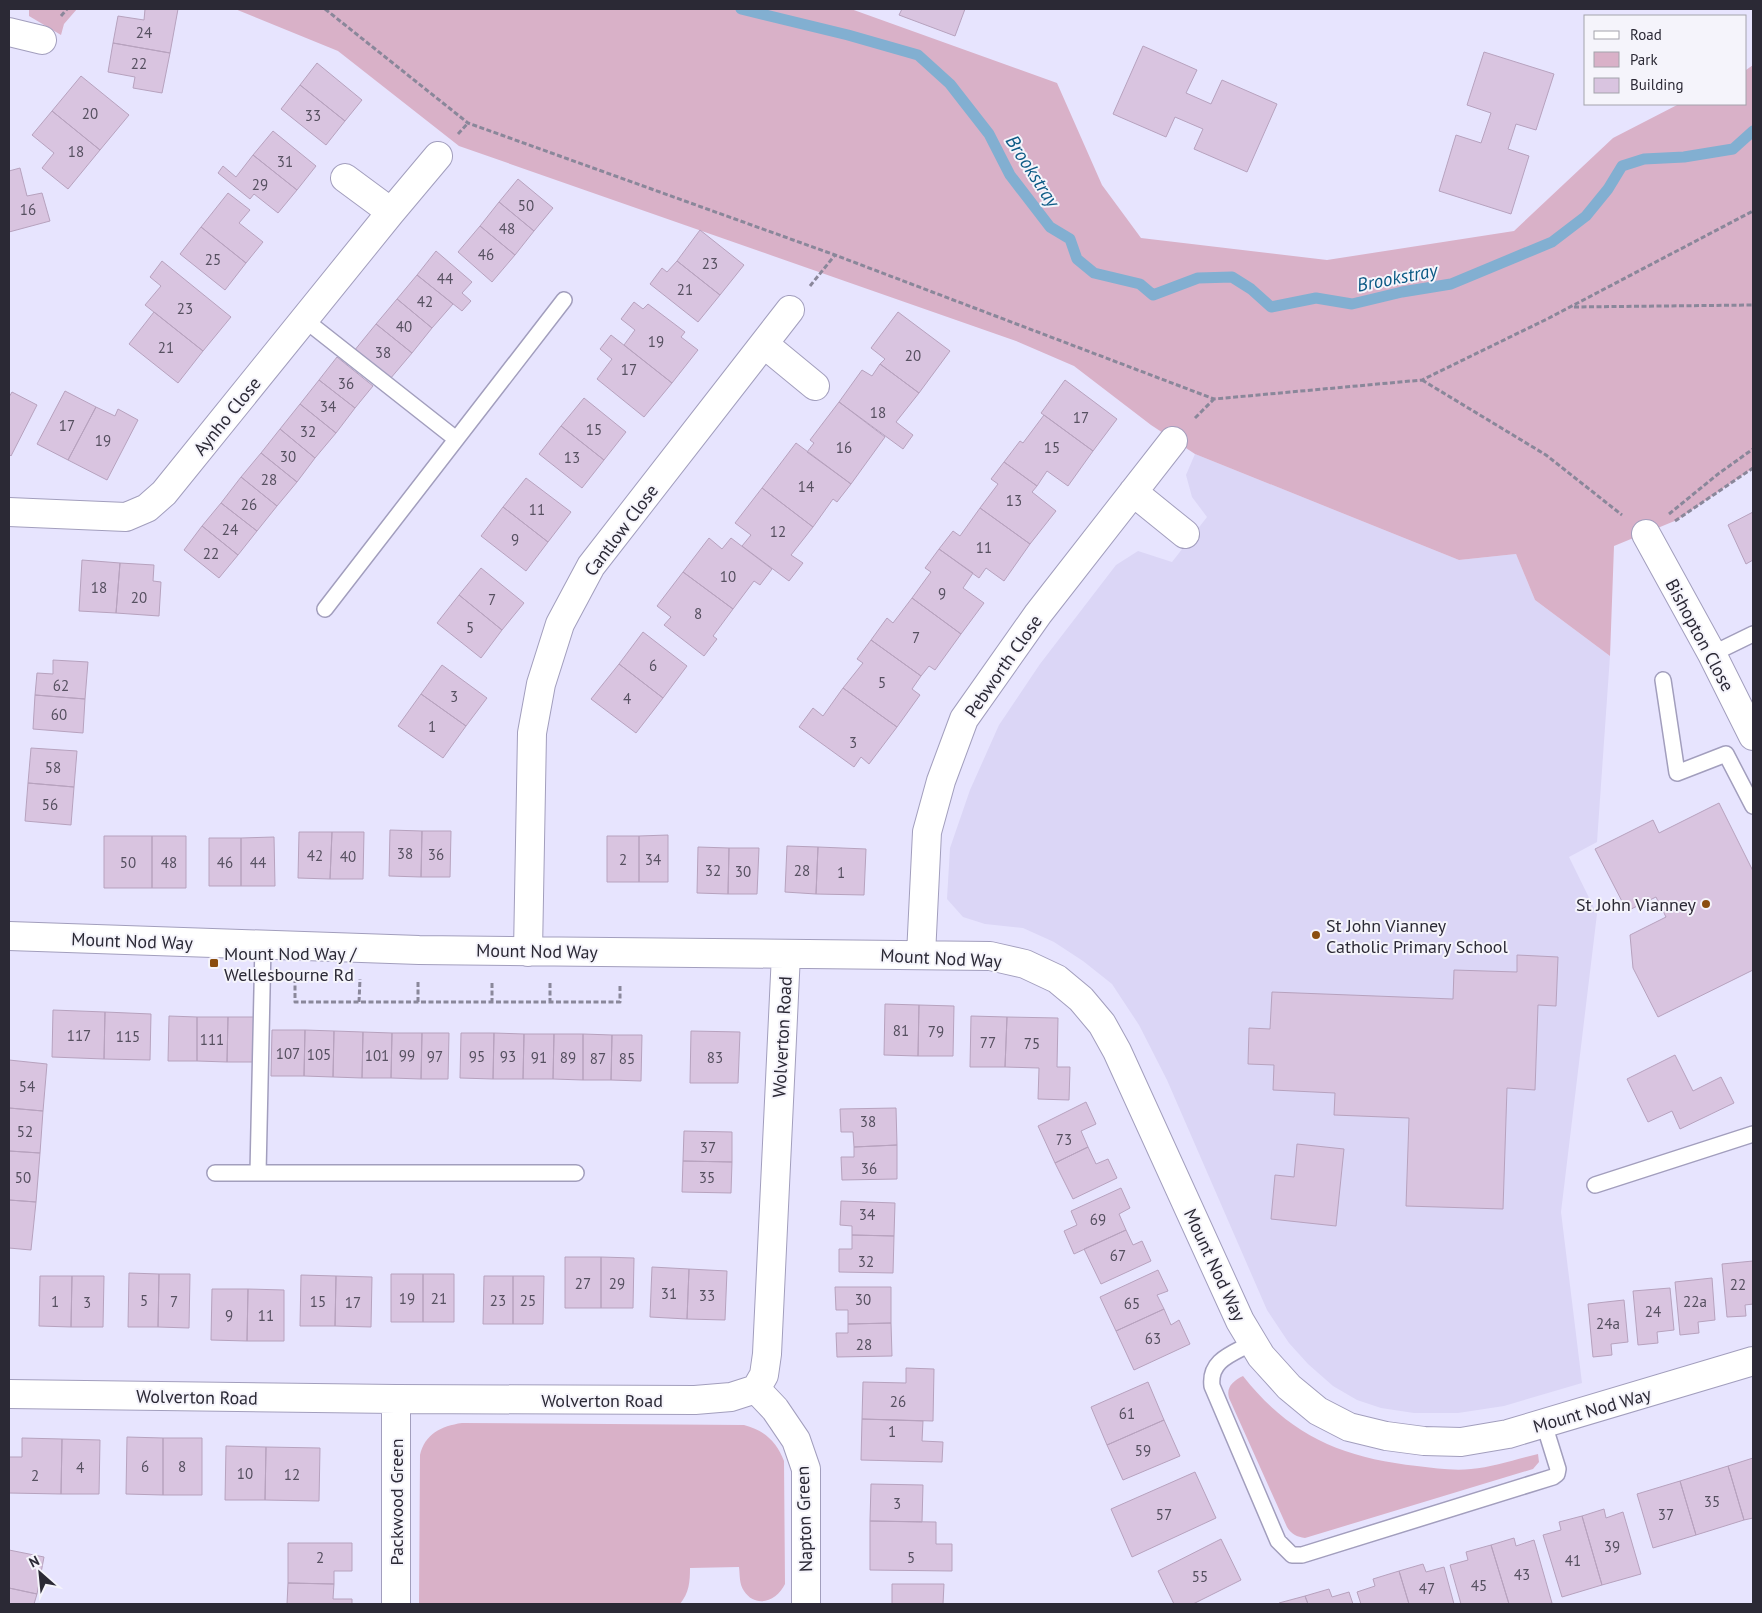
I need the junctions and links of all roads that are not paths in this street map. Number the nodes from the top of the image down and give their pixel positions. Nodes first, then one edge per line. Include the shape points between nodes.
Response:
1 (9, 32) edge
2 (42, 40) dead end
3 (438, 156) dead end
4 (345, 178) dead end
5 (391, 212) junction
6 (564, 300) dead end
7 (790, 310) road end
8 (305, 320) junction
9 (764, 344) junction
10 (815, 386) dead end
11 (456, 439) junction
12 (1173, 441) dead end
13 (1133, 492) junction
14 (9, 512) edge
15 (1185, 534) dead end
16 (1646, 534) road end
17 (326, 609) dead end
18 (1753, 634) edge
19 (1712, 654) junction
20 (1663, 680) dead end
21 (1753, 736) edge
22 (1753, 806) edge
23 (9, 936) edge
24 (263, 945) junction
25 (528, 952) junction
26 (786, 954) junction
27 (921, 955) junction
28 (1753, 1134) edge
29 (576, 1172) dead end
30 (215, 1173) dead end
31 (258, 1173) junction
32 (1595, 1185) dead end
33 (1252, 1343) junction
34 (1753, 1361) edge
35 (756, 1389) junction
36 (9, 1394) edge
37 (396, 1399) junction
38 (1544, 1424) junction
39 (396, 1604) edge
40 (806, 1604) edge

1 - 2 street
3 - 5 street, Aynho Close
4 - 5 street
5 - 8 street, Aynho Close
6 - 11 lane
7 - 9 street, Cantlow Close
8 - 11 lane
8 - 14 street, Aynho Close via 164,493 147,508 126,517
9 - 10 street
9 - 25 street, Cantlow Close via 591,566 560,624 541,684 532,733
11 - 17 lane
12 - 13 street, Pebworth Close
13 - 15 street
13 - 27 street, Pebworth Close via 1038,614 964,719 941,781 927,832
16 - 19 street, Bishopton Close
18 - 19 lane
19 - 21 street, Bishopton Close
20 - 22 lane via 1677,773 1726,754
23 - 24 street, Mount Nod Way
24 - 25 street, Mount Nod Way
24 - 31 lane
25 - 26 street, Mount Nod Way
26 - 27 street, Mount Nod Way
26 - 35 street, Wolverton Road via 767,1354 764,1375
27 - 33 street, Mount Nod Way via 990,956 1025,964 1057,979 1086,1005 1102,1024 1117,1051
28 - 32 lane
29 - 31 lane
30 - 31 lane
33 - 38 street, Mount Nod Way via 1289,1386 1318,1411 1349,1427 1424,1441 1461,1442
33 - 38 lane via 1218,1362 1211,1377 1212,1386 1278,1541 1292,1555 1302,1555 1553,1478 1558,1469
34 - 38 street, Mount Nod Way
35 - 37 street, Wolverton Road via 731,1397 695,1400
35 - 40 street, Napton Green via 796,1440 806,1468
36 - 37 street, Wolverton Road
37 - 39 street, Packwood Green

